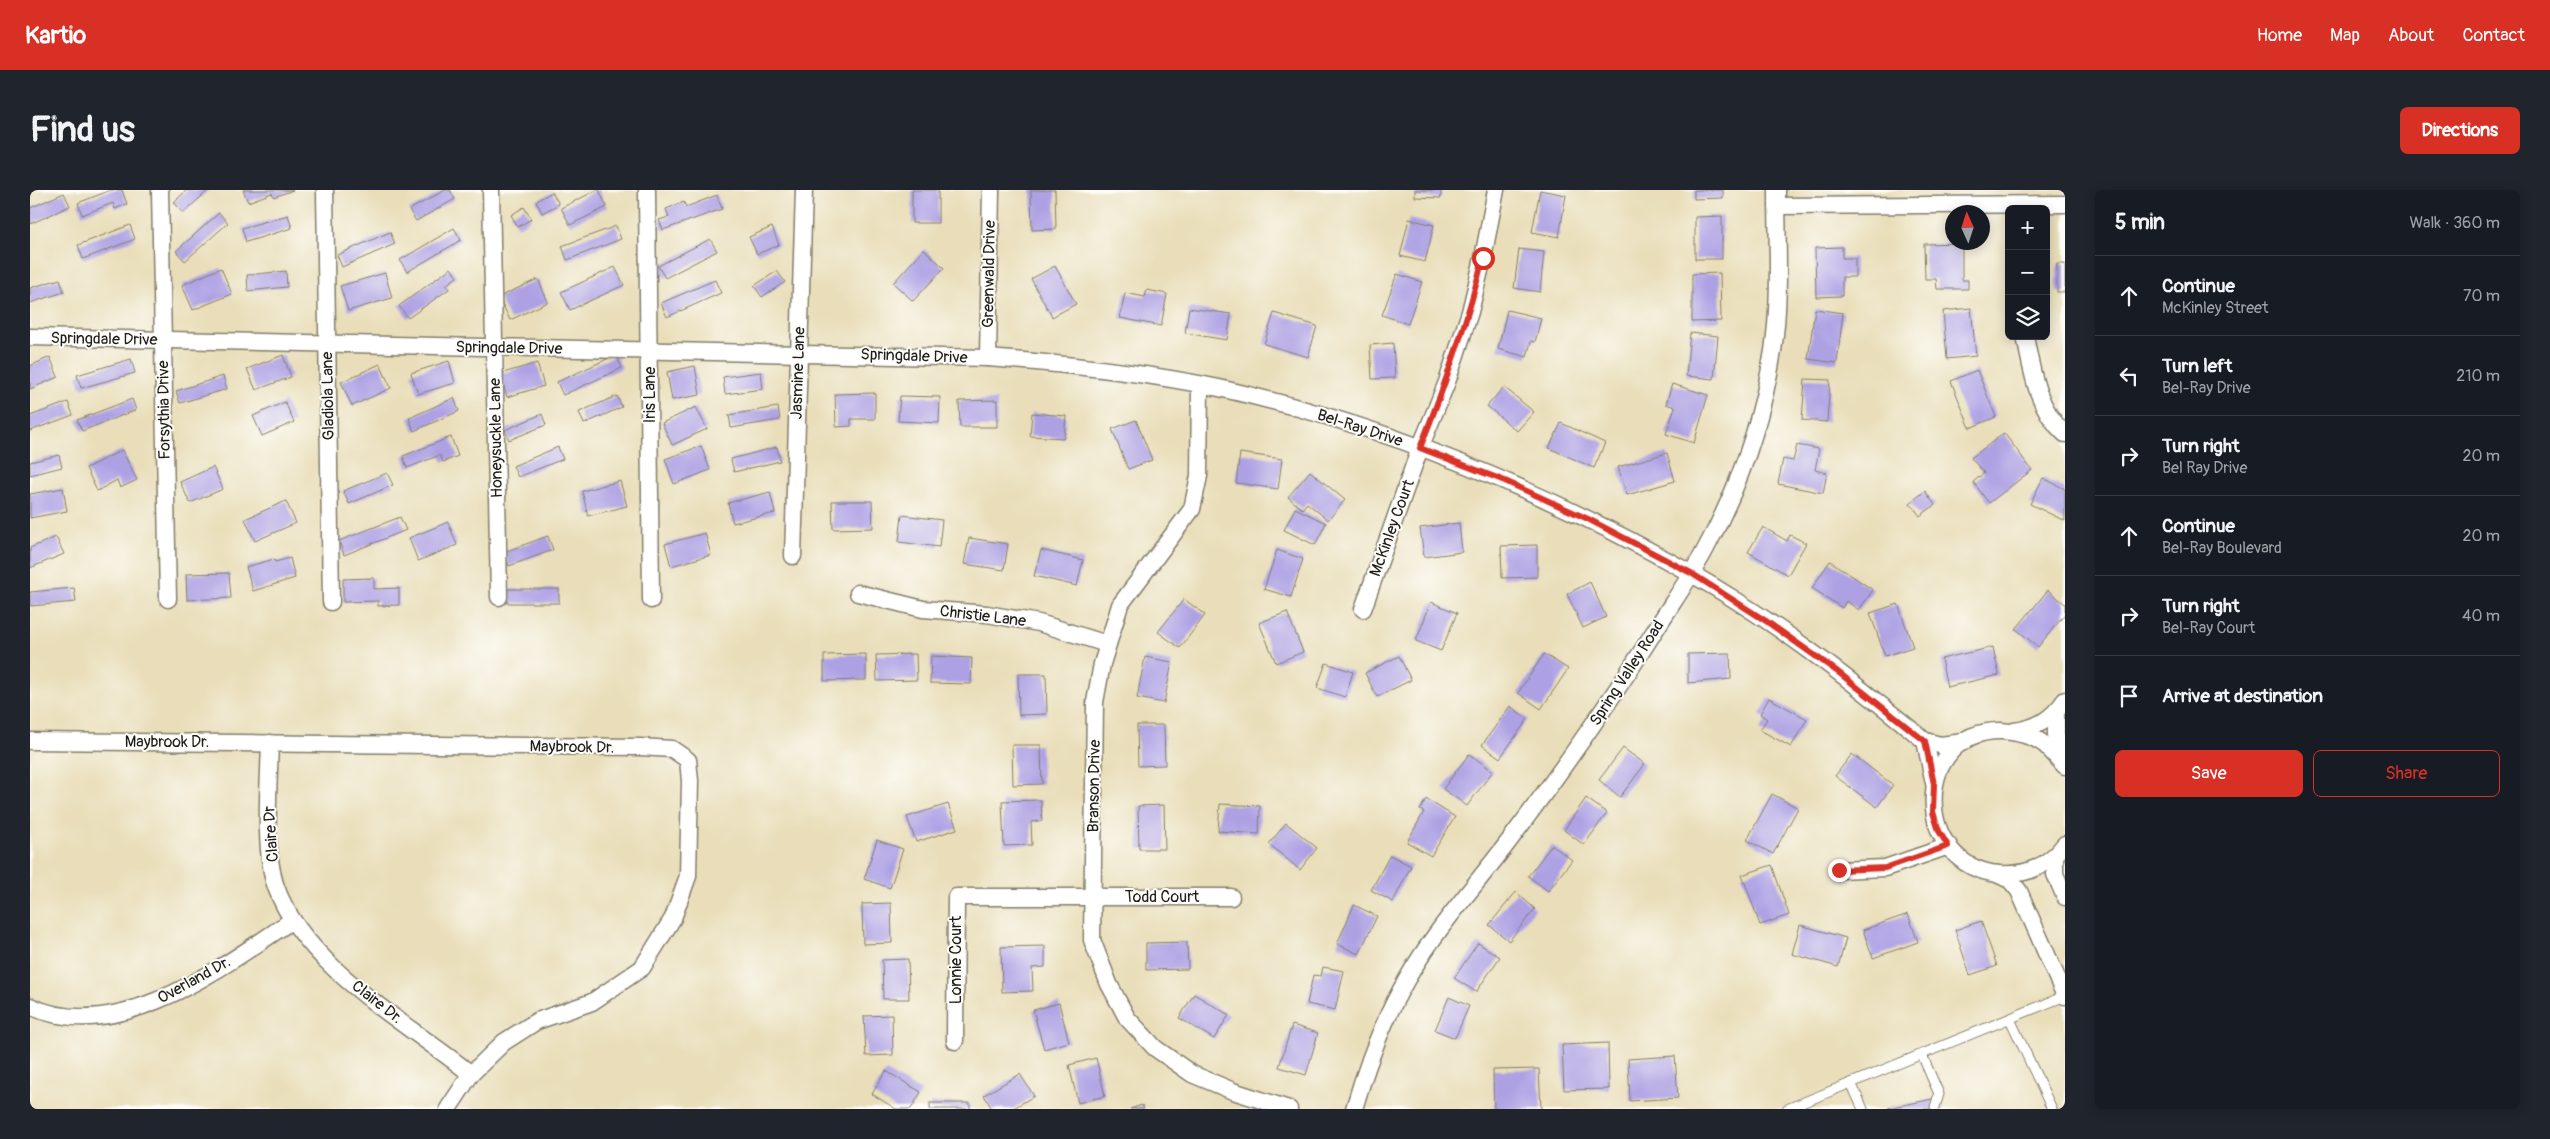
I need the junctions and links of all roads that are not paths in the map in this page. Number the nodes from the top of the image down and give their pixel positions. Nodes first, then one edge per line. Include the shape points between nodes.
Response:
1 (160, 190) edge
2 (326, 190) edge
3 (491, 190) edge
4 (648, 190) edge
5 (804, 190) edge
6 (991, 190) edge
7 (1496, 190) edge
8 (1777, 198) edge
9 (2065, 204) edge
10 (2005, 205) edge
11 (2044, 205) edge
12 (30, 337) edge
13 (163, 340) junction
14 (2026, 340) edge
15 (328, 344) junction
16 (494, 347) junction
17 (650, 351) junction
18 (798, 352) junction
19 (988, 358) junction
20 (1200, 384) junction
21 (2065, 434) edge
22 (1420, 448) junction
23 (793, 556) dead end
24 (1691, 573) junction
25 (858, 593) dead end
26 (498, 597) dead end
27 (168, 599) dead end
28 (651, 600) dead end
29 (332, 602) dead end
30 (1363, 608) dead end
31 (1107, 644) junction
32 (2065, 700) edge
33 (2056, 714) junction
34 (2013, 732) junction
35 (30, 741) edge
36 (1925, 741) junction
37 (1964, 742) junction
38 (270, 743) junction
39 (2065, 765) edge
40 (1934, 784) junction
41 (1948, 846) junction
42 (2060, 851) edge
43 (1839, 870) dead end
44 (1995, 874) junction
45 (1231, 897) dead end
46 (2065, 897) edge
47 (1093, 898) junction
48 (291, 921) junction
49 (2065, 996) edge
50 (30, 1006) edge
51 (2010, 1019) junction
52 (955, 1041) dead end
53 (1922, 1055) junction
54 (472, 1074) junction
55 (1851, 1083) junction
56 (1935, 1107) dead end
57 (448, 1109) edge
58 (1289, 1109) edge
59 (1354, 1109) edge
60 (1786, 1109) edge
61 (1863, 1109) edge
62 (2052, 1109) edge

1 - 13 street, Forsythia Drive
2 - 15 street, Gladiola Lane
3 - 16 street, Honeysuckle Lane
4 - 17 street, Iris Lane
5 - 18 street, Jasmine Lane
6 - 19 street, Greenwald Drive
7 - 22 street, McKinley Court via 1470,312 1447,382
8 - 10 street
8 - 24 street, Spring Valley Road via 1778,310 1766,391 1738,480
9 - 11 street
12 - 13 street, Springdale Drive
13 - 15 street, Springdale Drive
13 - 27 street, Forsythia Drive
14 - 21 street via 2034,384 2044,407
15 - 16 street, Springdale Drive
15 - 29 street, Gladiola Lane
16 - 17 street, Springdale Drive
16 - 26 street, Honeysuckle Lane
17 - 18 street, Springdale Drive
17 - 28 street, Iris Lane
18 - 19 street, Springdale Drive
18 - 23 street, Jasmine Lane
19 - 20 street, Bel-Ray Drive via 1077,365
20 - 22 street, Bel-Ray Drive via 1304,410
20 - 31 street, Branson Drive via 1199,476 1192,509 1120,605
22 - 24 street, Bel-Ray Drive via 1505,481 1588,519
22 - 30 street, McKinley Court
24 - 36 street, Bel-Ray Drive via 1838,672
24 - 59 street, Spring Valley Road via 1574,752 1511,839 1434,936 1406,979 1383,1024
25 - 31 street, Christie Lane via 923,609 987,614 1039,623
31 - 47 street, Branson Drive via 1095,702
32 - 33 street
33 - 34 street via 2042,724
33 - 39 street via 2056,734
34 - 37 street via 1994,731
34 - 39 street via 2030,736 2043,744
35 - 38 street, Maybrook Dr.
36 - 37 street via 1940,745
36 - 40 street
37 - 40 street via 1941,766
38 - 48 street, Claire Dr via 270,850 276,886
38 - 54 street, Maybrook Dr. via 656,748 672,749 688,760 688,876 674,918 642,968 592,1002 537,1021 504,1042
40 - 41 street via 1933,812
41 - 43 street via 1885,868
41 - 44 street via 1960,858
42 - 44 street via 2043,866 2026,872
42 - 46 street via 2056,874
44 - 49 street via 2010,880 2019,891
45 - 47 street, Todd Court
47 - 52 street, Lonnie Court via 956,897
47 - 58 street, Branson Drive via 1092,940 1109,984 1127,1018 1154,1048 1192,1074
48 - 50 street, Overland Dr. via 212,973 157,1002 113,1015 66,1017
48 - 54 street, Claire Dr. via 324,958 364,993
49 - 51 lane
51 - 53 lane
51 - 62 lane
53 - 55 lane
53 - 56 lane via 1939,1094
54 - 57 street
55 - 60 lane
55 - 61 lane

